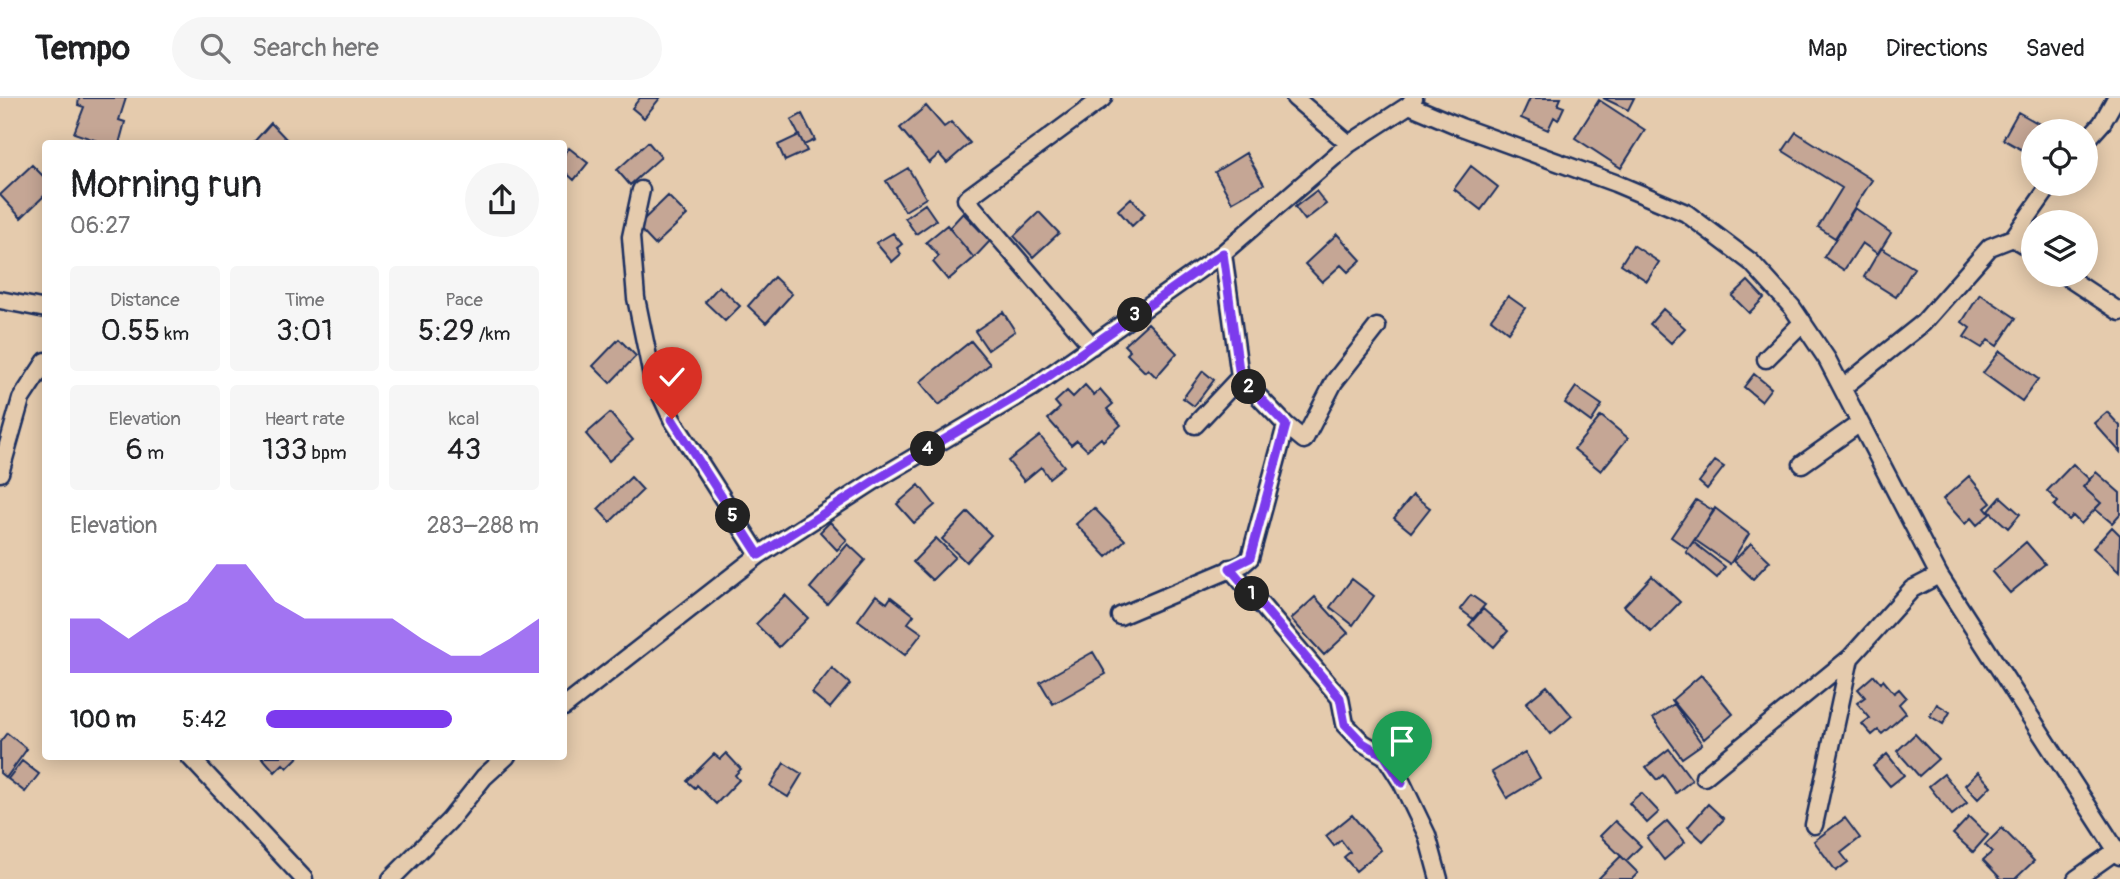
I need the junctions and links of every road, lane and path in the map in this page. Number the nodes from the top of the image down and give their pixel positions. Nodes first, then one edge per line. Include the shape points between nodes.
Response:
1 (1103, 98) edge
2 (1295, 98) edge
3 (2116, 98) edge
4 (1411, 101) edge
5 (2098, 128) edge
6 (1349, 144) junction
7 (641, 190) dead end
8 (2043, 196) edge
9 (2013, 238) junction
10 (2021, 243) edge
11 (1223, 253) junction
12 (2082, 287) edge
13 (0, 300) edge
14 (42, 308) edge
15 (2120, 312) edge
16 (1803, 322) junction
17 (1377, 327) dead end
18 (1092, 346) junction
19 (1766, 359) dead end
20 (42, 367) edge
21 (1240, 377) junction
22 (1842, 388) junction
23 (1860, 423) junction
24 (1195, 425) dead end
25 (1286, 425) junction
26 (1802, 464) dead end
27 (0, 473) edge
28 (759, 555) junction
29 (1230, 568) junction
30 (1940, 575) junction
31 (1120, 616) dead end
32 (1850, 658) junction
33 (567, 705) edge
34 (193, 760) edge
35 (503, 760) edge
36 (1704, 777) dead end
37 (1814, 825) dead end
38 (2118, 853) edge
39 (304, 879) edge
40 (391, 879) edge
41 (1439, 879) edge
42 (2076, 879) edge

1 - 18 street via 966,199
2 - 6 street
3 - 5 street
4 - 6 street
4 - 16 street via 1461,127 1686,213 1751,262
6 - 11 street
7 - 28 street via 631,237 636,298 652,376 672,419
8 - 9 street
9 - 10 street
9 - 22 street via 1990,247 1923,323
11 - 18 street
11 - 21 street
12 - 15 street
13 - 14 street
16 - 19 street
16 - 22 street
17 - 25 street via 1334,382 1304,440
18 - 28 street
20 - 27 street via 21,399
21 - 24 street
21 - 25 street
22 - 23 street
23 - 26 street
23 - 30 street
25 - 29 street via 1250,558
28 - 33 street
29 - 31 street
29 - 41 street via 1340,698 1345,724 1363,743 1385,756 1427,835
30 - 32 street via 1912,589
30 - 38 street
32 - 36 street
32 - 37 street
34 - 39 street
35 - 40 street
38 - 42 street

